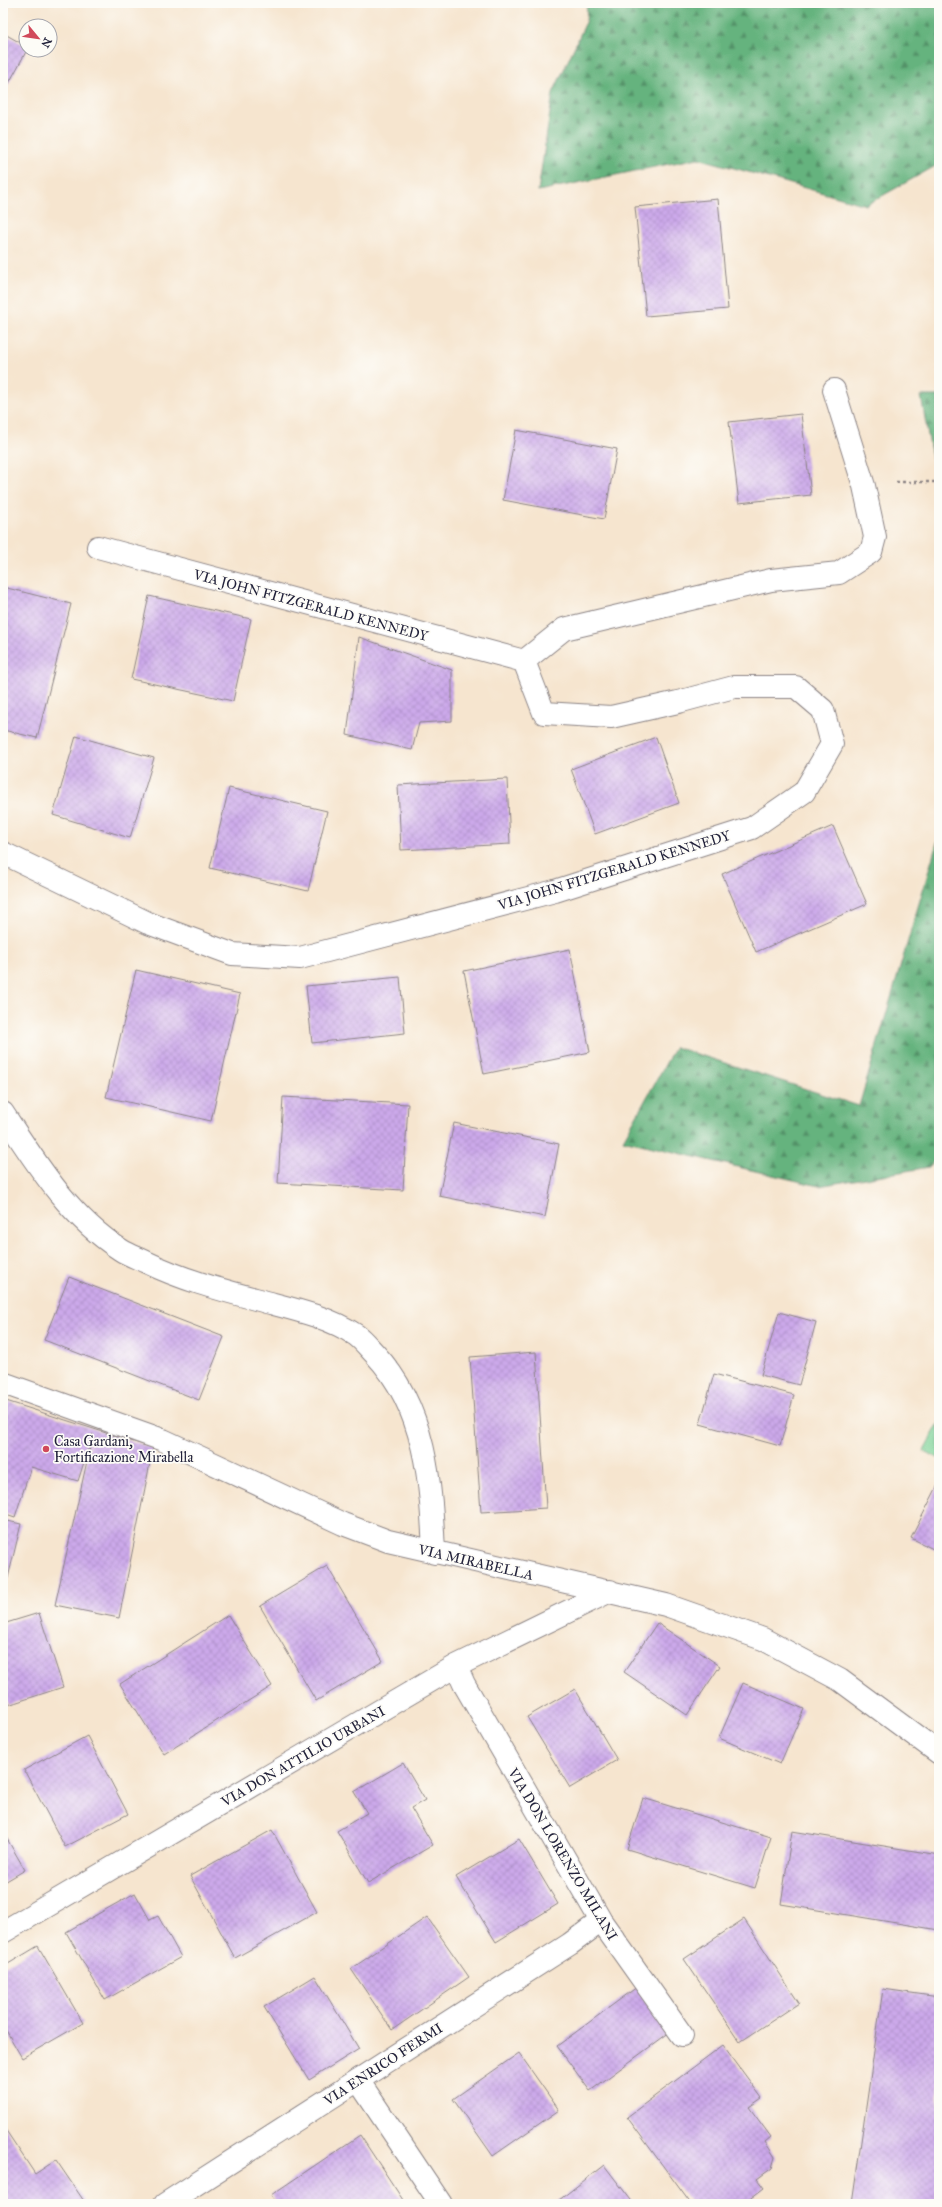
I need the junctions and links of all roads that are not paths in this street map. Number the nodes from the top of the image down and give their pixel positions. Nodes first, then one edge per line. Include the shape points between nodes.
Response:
1 (834, 390) dead end
2 (98, 547) dead end
3 (524, 661) junction
4 (3, 853) edge
5 (3, 1113) edge
6 (3, 1382) edge
7 (434, 1553) junction
8 (610, 1591) junction
9 (456, 1666) junction
10 (939, 1753) edge
11 (600, 1921) junction
12 (3, 1932) edge
13 (682, 2035) dead end
14 (358, 2080) junction
15 (165, 2204) edge
16 (441, 2204) edge

1 - 3 street via 864,486 875,537 871,552 839,573 771,580 564,629
2 - 3 street, VIA JOHN FITZGERALD KENNEDY
3 - 4 street, VIA JOHN FITZGERALD KENNEDY via 544,713 611,717 734,687 796,687 823,710 832,744 804,792 752,828 555,891 300,958 232,954 148,923
5 - 7 street via 55,1189 81,1218 122,1250 168,1272 213,1289 319,1317 356,1335 389,1369 406,1400 422,1442 432,1495
6 - 7 street, VIA MIRABELLA via 163,1440 351,1527 388,1541
7 - 8 street, VIA MIRABELLA
8 - 9 street, VIA DON ATTILIO URBANI
8 - 10 street, VIA MIRABELLA via 666,1605 763,1639 840,1680
9 - 11 street, VIA DON LORENZO MILANI
9 - 12 street, VIA DON ATTILIO URBANI
11 - 13 street, VIA DON LORENZO MILANI
11 - 14 street, VIA ENRICO FERMI via 570,1944
14 - 15 street, VIA ENRICO FERMI
14 - 16 street

